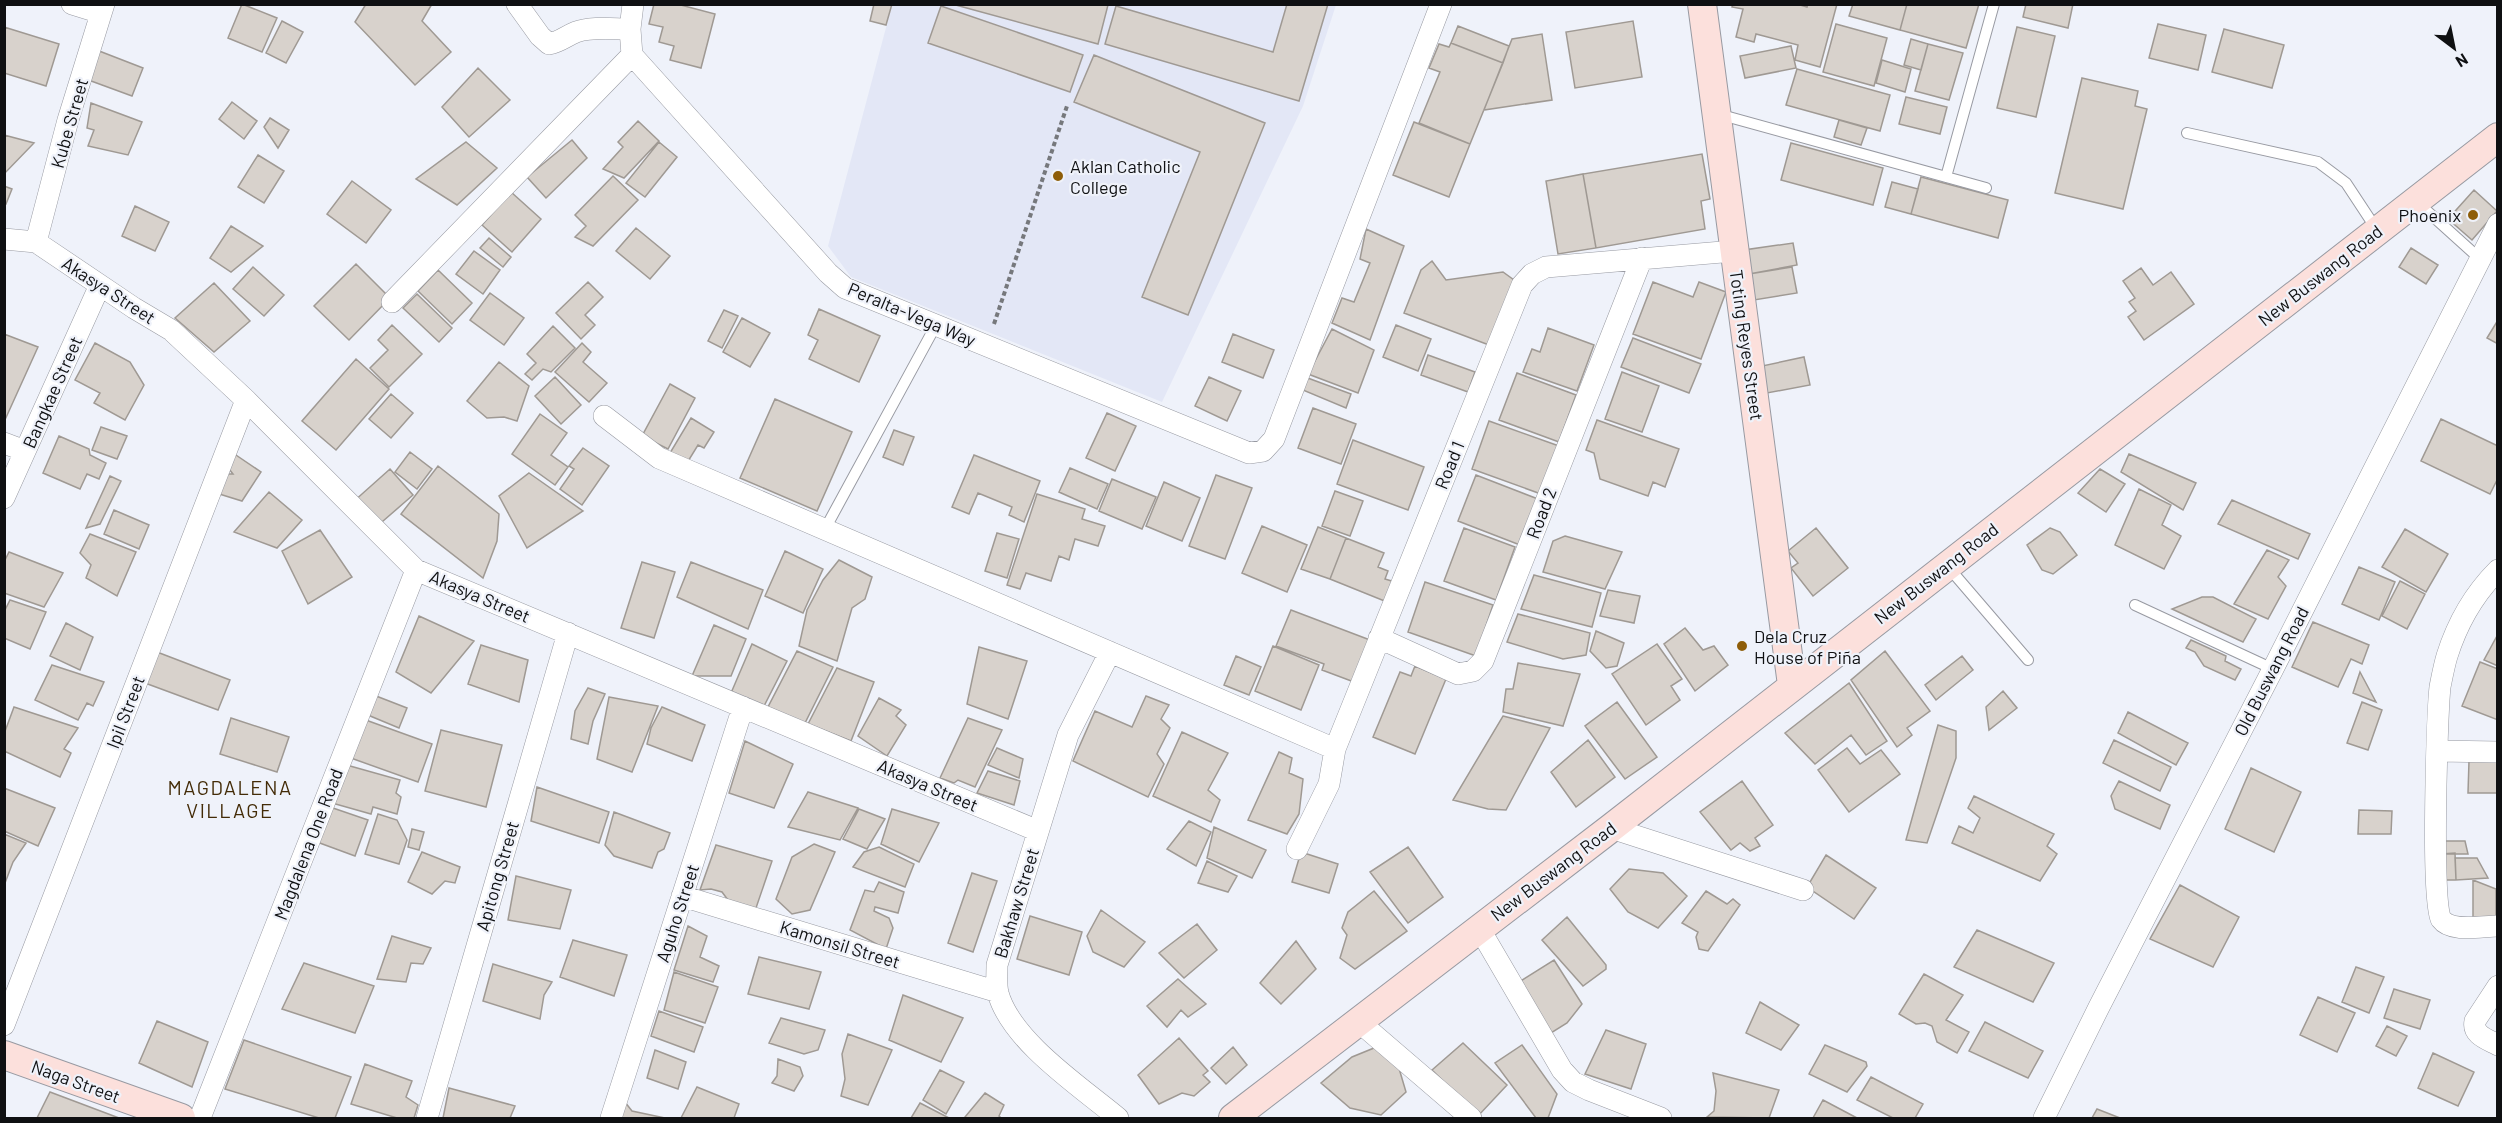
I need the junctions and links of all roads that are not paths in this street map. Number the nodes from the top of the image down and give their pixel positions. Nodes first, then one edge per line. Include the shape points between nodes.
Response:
1 (72, 4) edge
2 (517, 4) edge
3 (633, 4) edge
4 (1441, 4) edge
5 (1702, 4) edge
6 (1994, 4) edge
7 (103, 9) edge
8 (630, 29) junction
9 (632, 55) junction
10 (1716, 113) junction
11 (2187, 133) dead end
12 (2498, 137) edge
13 (1946, 177) junction
14 (1986, 188) dead end
15 (2416, 201) junction
16 (2498, 224) edge
17 (2377, 231) junction
18 (4, 239) edge
19 (36, 242) junction
20 (1734, 251) junction
21 (1642, 258) junction
22 (2479, 258) junction
23 (100, 285) junction
24 (392, 302) dead end
25 (936, 326) junction
26 (246, 400) junction
27 (604, 416) dead end
28 (4, 443) edge
29 (25, 451) junction
30 (4, 498) edge
31 (825, 529) junction
32 (1946, 565) junction
33 (416, 570) junction
34 (2498, 570) edge
35 (2134, 605) dead end
36 (568, 633) junction
37 (1379, 638) junction
38 (1110, 652) junction
39 (2028, 660) dead end
40 (2273, 669) junction
41 (1792, 685) junction
42 (744, 707) junction
43 (1335, 748) junction
44 (2438, 752) junction
45 (2498, 752) edge
46 (1611, 828) junction
47 (1038, 831) junction
48 (1297, 849) dead end
49 (1803, 890) dead end
50 (682, 896) junction
51 (2498, 926) edge
52 (1479, 928) junction
53 (2498, 986) edge
54 (998, 992) junction
55 (1358, 1021) junction
56 (4, 1025) edge
57 (2498, 1045) edge
58 (4, 1055) edge
59 (181, 1119) edge
60 (200, 1119) edge
61 (427, 1119) edge
62 (611, 1119) edge
63 (1118, 1119) edge
64 (1233, 1119) edge
65 (1471, 1119) edge
66 (1661, 1119) edge
67 (2044, 1119) edge

1 - 7 street
2 - 8 street via 549,44 582,31
3 - 8 street
4 - 25 street, Peralta-Vega Way via 1274,439 1263,451 1249,453
5 - 10 street, Toting Reyes Street
6 - 13 lane
7 - 19 street, Kube Street
8 - 9 street
9 - 24 street
9 - 25 street, Peralta-Vega Way via 845,288
10 - 13 lane
10 - 20 street, Toting Reyes Street
11 - 17 lane via 2318,162 2346,183
12 - 15 street, New Buswang Road
13 - 14 lane
15 - 17 street, New Buswang Road
15 - 22 lane
16 - 22 street, Old Buswang Road
17 - 32 street, New Buswang Road
18 - 19 street, Akasya Street
19 - 23 street, Akasya Street
20 - 21 street, Road 1
20 - 41 street, Toting Reyes Street
21 - 37 street, Road 1 via 1546,267 1522,285
21 - 37 street, Road 2 via 1483,661 1473,671 1458,674
22 - 40 street, Old Buswang Road
23 - 26 street, Akasya Street via 171,330
23 - 29 street, Bangkae Street
25 - 31 lane
26 - 33 street, Akasya Street
26 - 56 street, Ipil Street
27 - 31 street via 659,458
28 - 29 street
29 - 30 street, Bangkae Street
31 - 38 street
32 - 39 lane
32 - 41 street, New Buswang Road
33 - 36 street, Akasya Street
33 - 60 street, Magdalena One Road
34 - 44 street via 2469,606 2448,653 2440,687
35 - 40 lane
36 - 42 street, Akasya Street
36 - 61 street, Apitong Street
37 - 43 street, Road 1
38 - 43 street
38 - 47 street, Bakhaw Street via 1068,735
40 - 67 street, Old Buswang Road
41 - 46 street, New Buswang Road
42 - 47 street, Akasya Street
42 - 50 street, Aguho Street
43 - 48 street, Road 1 via 1329,784
44 - 45 street
44 - 51 street via 2437,911 2452,926
46 - 49 street
46 - 52 street, New Buswang Road
47 - 54 street, Bakhaw Street via 997,965
50 - 54 street, Kamonsil Street
50 - 62 street, Aguho Street
52 - 55 street, New Buswang Road
52 - 66 street via 1562,1070 1573,1082
53 - 57 street via 2474,1027 2476,1033
54 - 63 street, Bakhaw Street via 1012,1023 1031,1045
55 - 64 street, New Buswang Road
55 - 65 street
58 - 59 street, Naga Street

